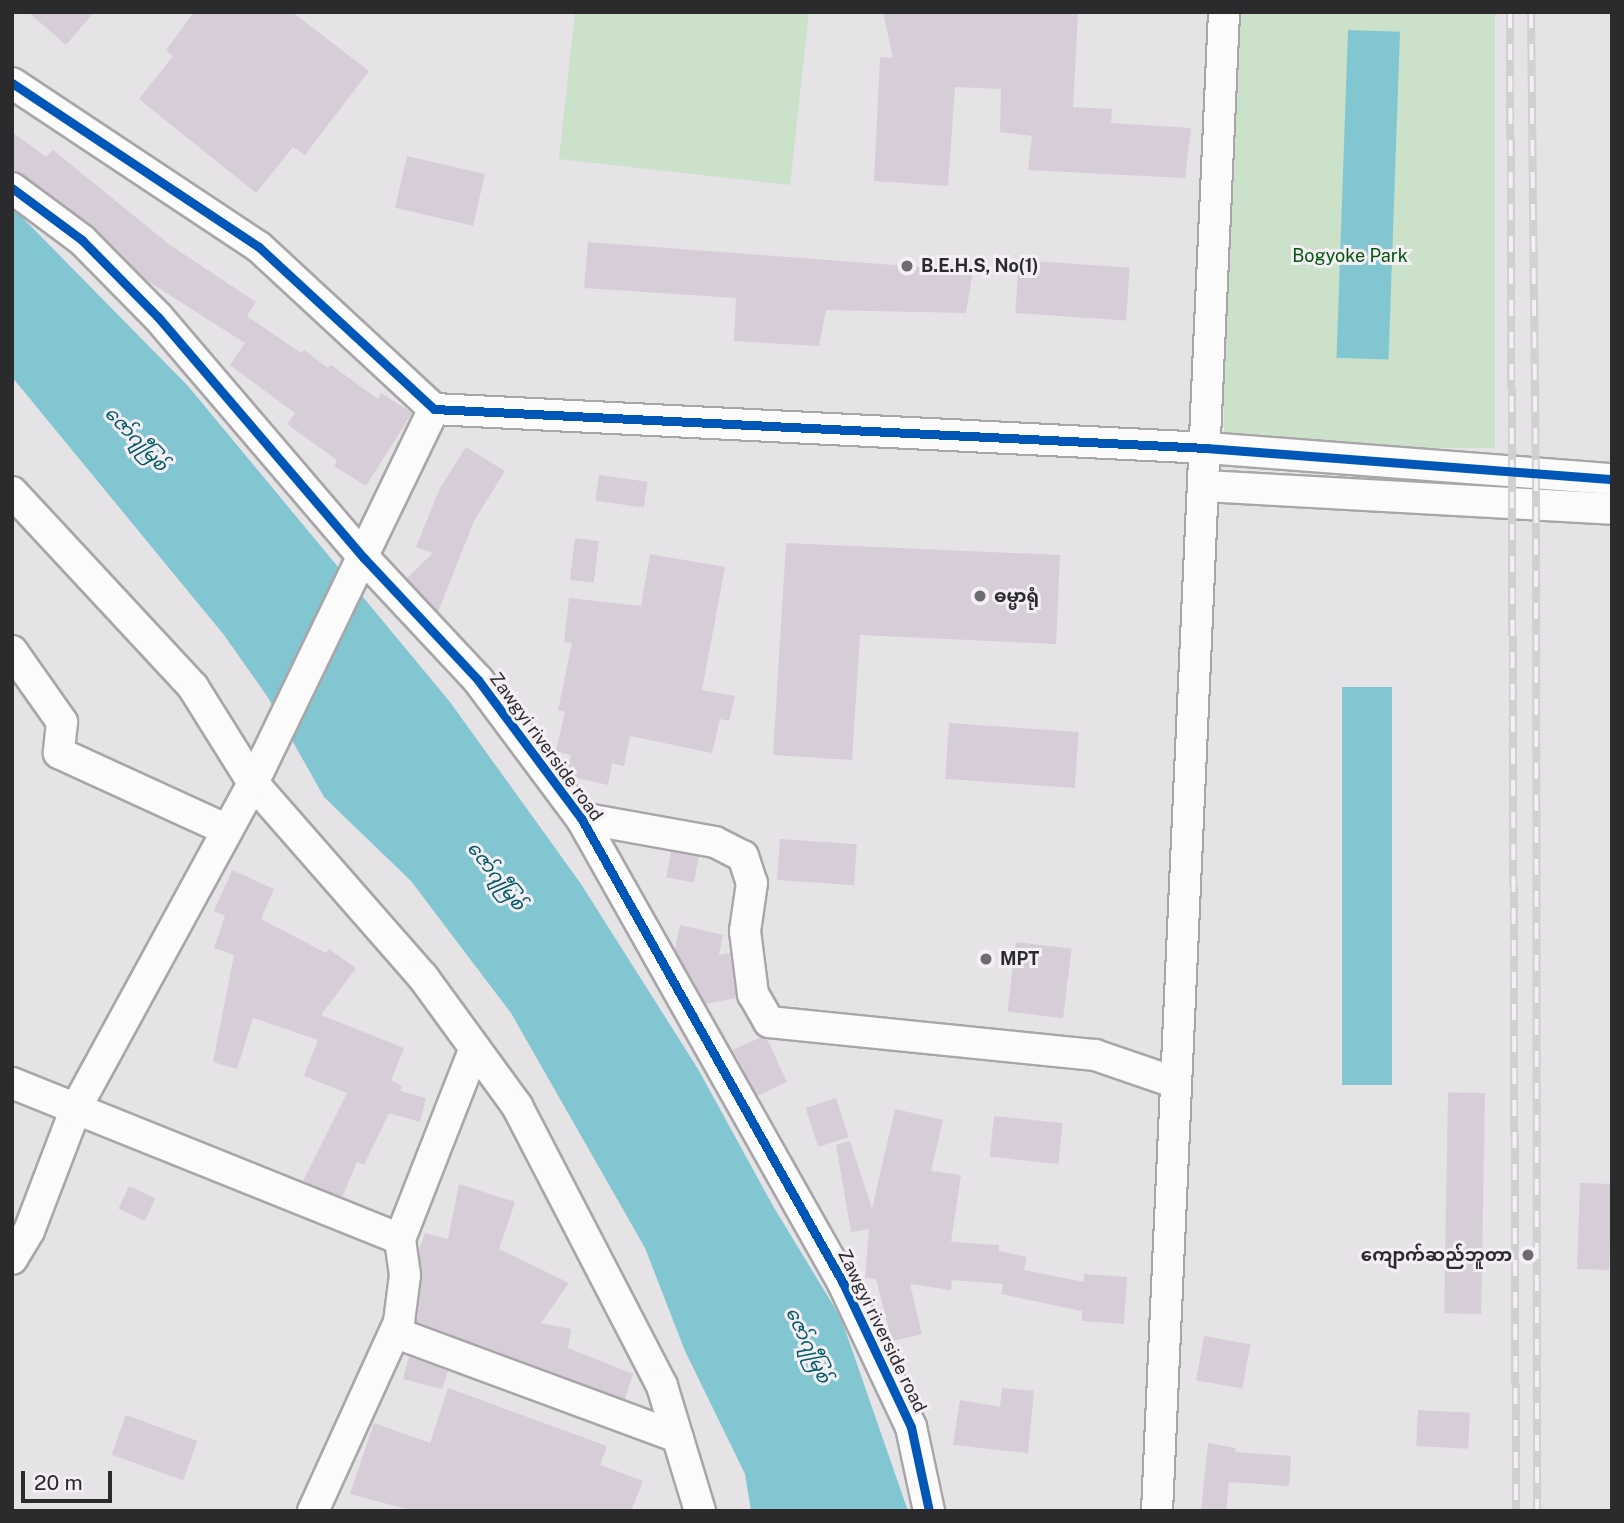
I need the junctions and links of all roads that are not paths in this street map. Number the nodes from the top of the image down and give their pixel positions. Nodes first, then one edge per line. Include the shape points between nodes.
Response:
1 (1224, 12) edge
2 (12, 83) edge
3 (12, 188) edge
4 (434, 409) junction
5 (1207, 449) junction
6 (1612, 479) edge
7 (1205, 486) junction
8 (12, 492) edge
9 (1612, 509) edge
10 (364, 558) junction
11 (12, 651) edge
12 (253, 783) junction
13 (581, 818) junction
14 (227, 830) junction
15 (475, 1048) junction
16 (1174, 1082) junction
17 (12, 1083) edge
18 (76, 1108) junction
19 (400, 1239) junction
20 (12, 1259) edge
21 (396, 1333) junction
22 (677, 1437) junction
23 (313, 1511) edge
24 (700, 1511) edge
25 (929, 1511) edge
26 (1157, 1511) edge

1 - 5 street
2 - 4 street via 259,247
3 - 10 street, Zawgyi riverside road via 82,240 158,317
4 - 5 street
4 - 10 street
5 - 6 street
5 - 7 street
7 - 9 street
7 - 16 street
8 - 12 street via 193,687
10 - 12 street
10 - 13 street, Zawgyi riverside road via 478,680
11 - 14 street via 62,722 59,754
12 - 14 street
12 - 15 street via 423,977
13 - 16 street via 715,842 744,856 752,883 745,931 753,993 769,1023 1095,1055
13 - 25 street, Zawgyi riverside road via 843,1283 911,1427
14 - 18 street
15 - 19 street
15 - 22 street via 517,1106 662,1386
16 - 26 street
17 - 18 street
18 - 19 street
18 - 20 street via 29,1231
19 - 21 street via 405,1275
21 - 22 street
21 - 23 street
22 - 24 street

